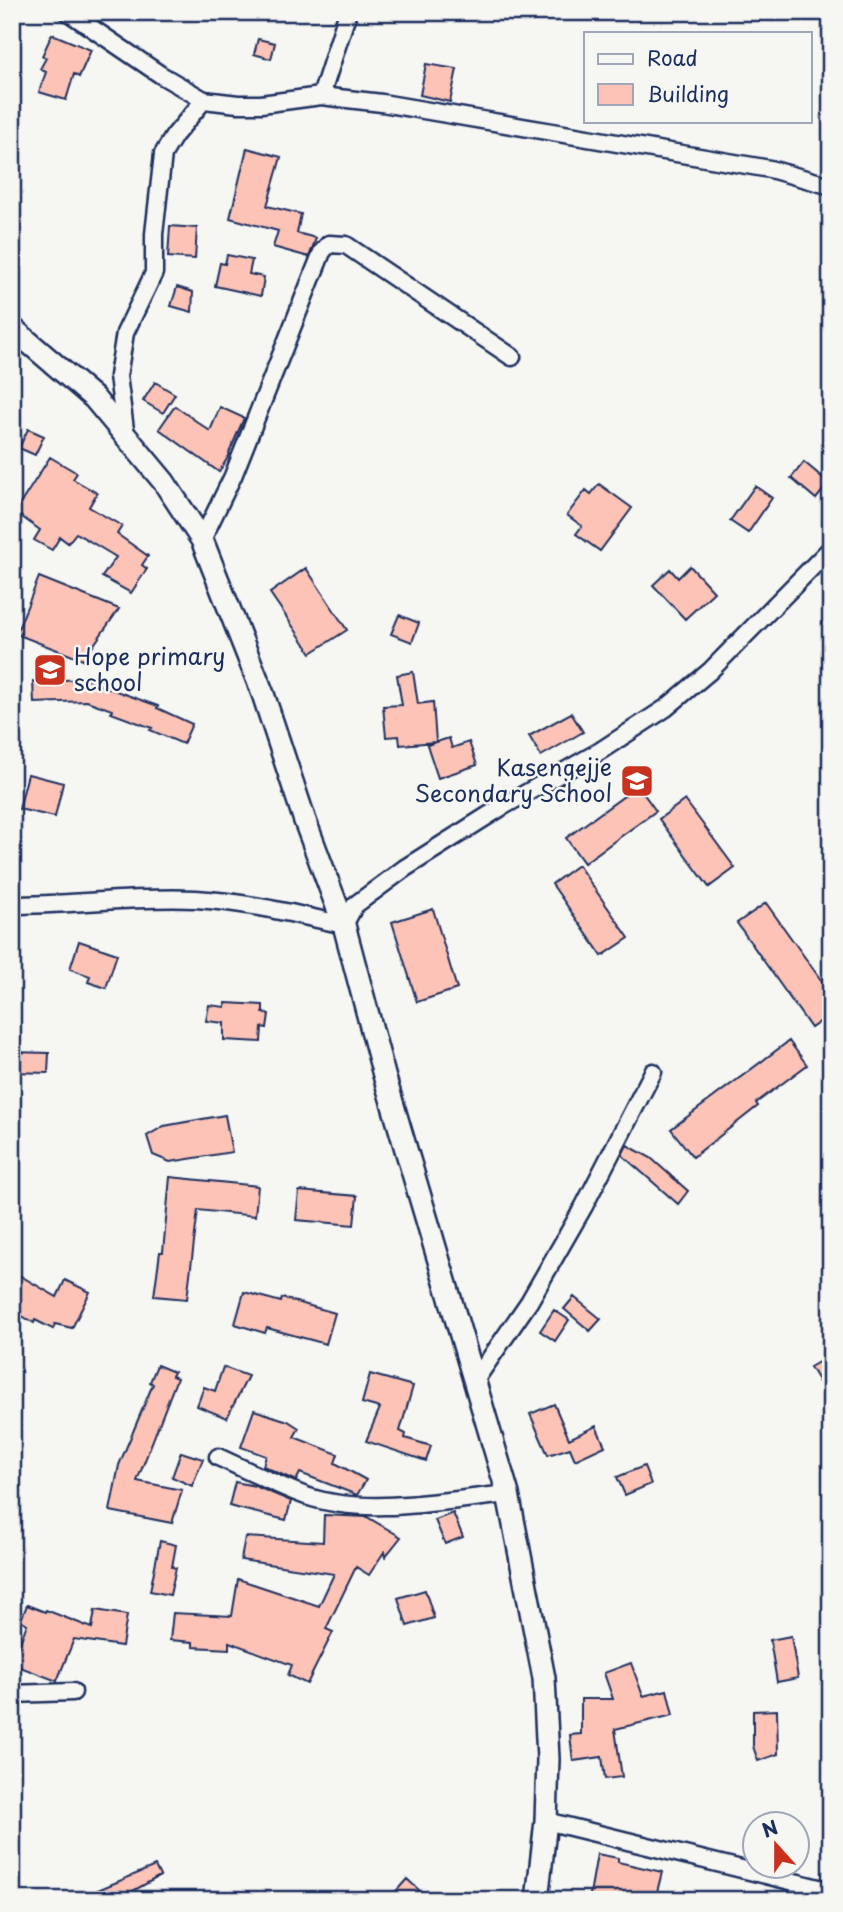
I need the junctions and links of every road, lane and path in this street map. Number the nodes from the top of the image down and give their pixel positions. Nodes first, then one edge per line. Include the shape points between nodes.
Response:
1 (68, 12) edge
2 (348, 12) edge
3 (321, 96) junction
4 (204, 100) junction
5 (831, 186) edge
6 (12, 328) edge
7 (512, 357) dead end
8 (127, 437) junction
9 (202, 540) junction
10 (831, 548) edge
11 (12, 905) edge
12 (345, 925) junction
13 (653, 1072) dead end
14 (476, 1379) junction
15 (218, 1457) dead end
16 (508, 1494) junction
17 (73, 1692) dead end
18 (12, 1694) edge
19 (546, 1821) junction
20 (831, 1891) edge
21 (537, 1900) edge

1 - 4 street
2 - 3 street
3 - 4 street via 261,104
3 - 5 street via 610,140 770,169
4 - 8 street via 163,154 154,273 125,332 118,376
6 - 8 street via 93,398
7 - 9 street via 346,245 329,244
8 - 9 street
9 - 12 street via 263,694
10 - 12 street via 710,671 666,708 405,867 355,905
11 - 12 street via 195,899 246,904
12 - 14 street via 384,1076
13 - 14 street via 536,1290
14 - 16 street
15 - 16 street via 307,1497 354,1506
16 - 19 street via 544,1678
17 - 18 street
19 - 20 street
19 - 21 street

